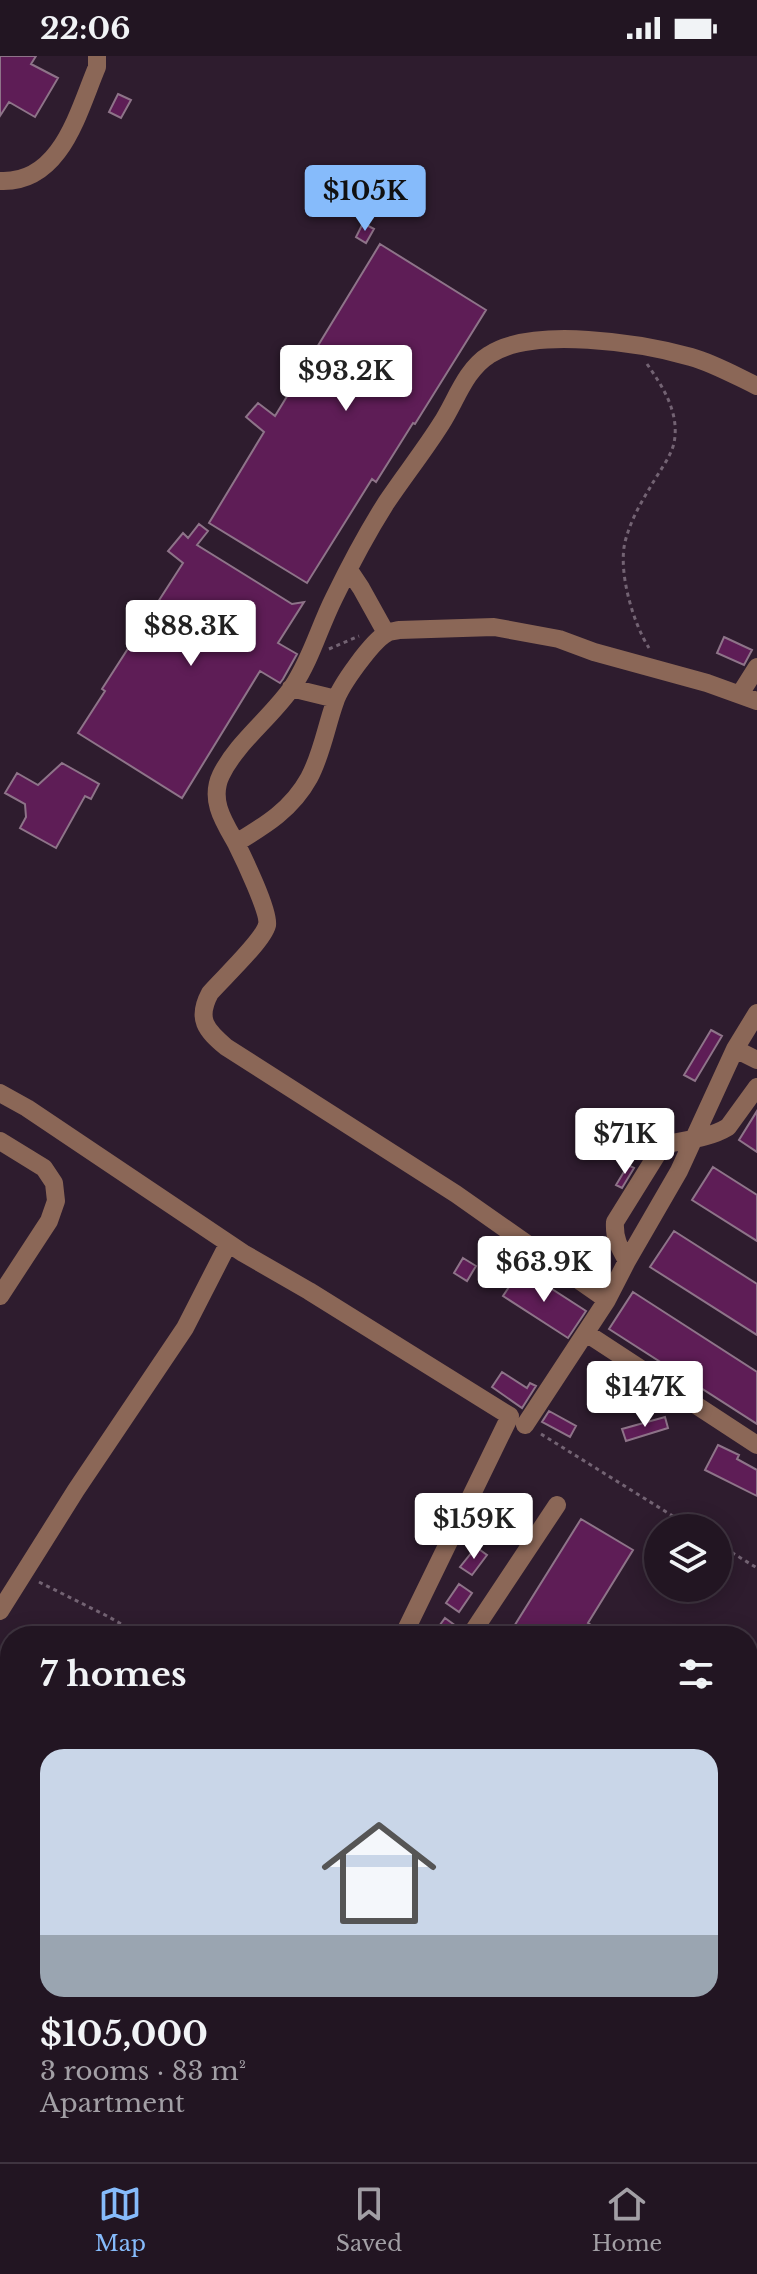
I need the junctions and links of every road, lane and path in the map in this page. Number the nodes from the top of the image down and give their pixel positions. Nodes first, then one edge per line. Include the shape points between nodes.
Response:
1 (97, 56) edge
2 (0, 181) edge
3 (633, 345) junction
4 (757, 386) edge
5 (349, 570) junction
6 (383, 630) junction
7 (648, 647) dead end
8 (308, 659) junction
9 (757, 667) edge
10 (291, 688) junction
11 (748, 697) edge
12 (336, 699) junction
13 (236, 843) junction
14 (757, 1013) edge
15 (735, 1049) junction
16 (757, 1060) edge
17 (757, 1087) edge
18 (0, 1093) edge
19 (694, 1139) junction
20 (0, 1141) edge
21 (228, 1244) junction
22 (627, 1261) junction
23 (0, 1296) edge
24 (607, 1300) junction
25 (586, 1333) junction
26 (525, 1425) joint
27 (757, 1445) edge
28 (557, 1505) dead end
29 (669, 1514) edge
30 (732, 1553) edge
31 (757, 1568) edge
32 (28, 1576) junction
33 (0, 1611) edge
34 (1, 1626) edge
35 (125, 1626) edge
36 (408, 1626) edge
37 (477, 1626) edge

1 - 2 street via 68,136 51,162 29,175
3 - 4 street via 693,357
3 - 5 street via 534,341 506,347 477,364 384,506
3 - 7 path via 659,380 675,425 674,446 632,521 624,546 625,583
5 - 6 street
5 - 8 street
6 - 8 path
6 - 11 street via 494,627 559,639
6 - 12 street
8 - 10 street
9 - 11 street
10 - 12 street
10 - 13 street via 221,775 216,800
12 - 13 street via 303,787 281,815
13 - 24 street via 263,902 267,925 205,1002 204,1023 210,1034 456,1194
14 - 15 street
15 - 16 street
15 - 19 street
17 - 19 street via 728,1127
18 - 21 street
19 - 22 street
19 - 22 street via 661,1148 615,1222
20 - 23 street via 44,1168 54,1183 56,1201 49,1221
21 - 32 street via 177,1353
21 - 36 street via 510,1416
22 - 24 street
24 - 25 street
25 - 26 street
25 - 27 street
26 - 29 path
28 - 37 street
30 - 31 path
32 - 33 street
32 - 34 street
32 - 35 path

